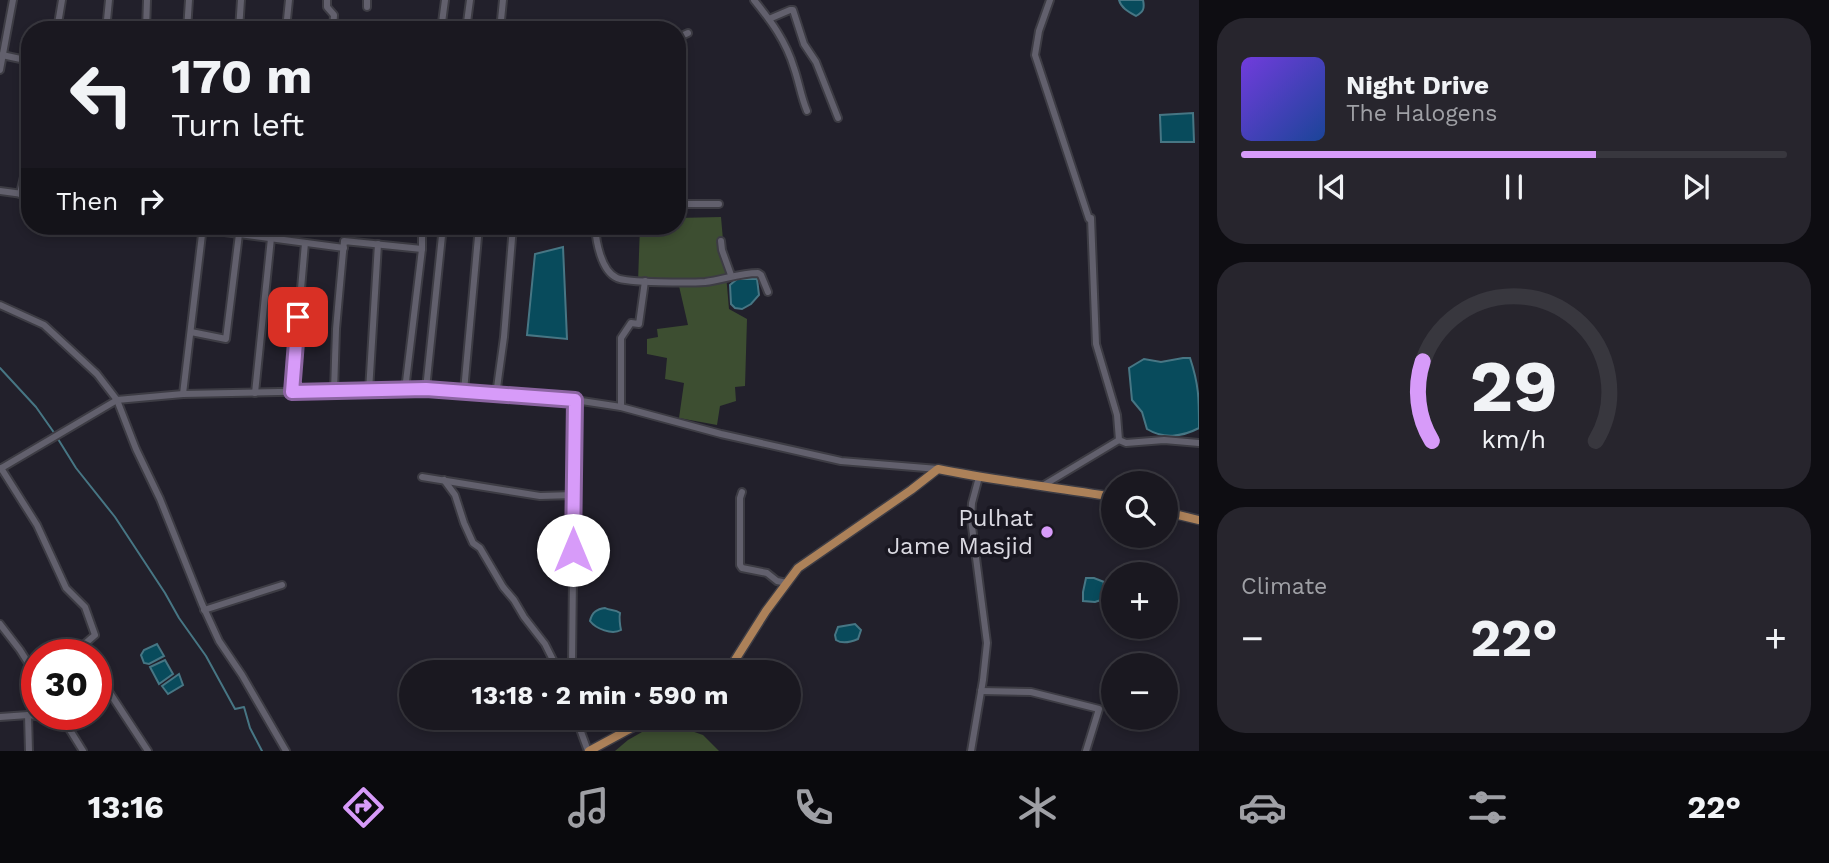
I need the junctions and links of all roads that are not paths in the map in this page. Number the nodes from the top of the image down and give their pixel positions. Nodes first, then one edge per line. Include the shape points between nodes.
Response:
1 (13, 0) edge
2 (62, 0) edge
3 (109, 0) edge
4 (147, 0) edge
5 (188, 0) edge
6 (241, 0) edge
7 (289, 0) edge
8 (327, 0) edge
9 (445, 0) edge
10 (470, 0) edge
11 (503, 0) edge
12 (754, 0) edge
13 (1050, 0) edge
14 (769, 19) junction
15 (58, 21) edge
16 (107, 21) edge
17 (146, 21) edge
18 (187, 21) edge
19 (240, 21) edge
20 (287, 21) edge
21 (334, 21) edge
22 (442, 21) edge
23 (467, 21) edge
24 (501, 21) edge
25 (4, 22) edge
26 (2, 55) junction
27 (21, 59) edge
28 (0, 70) edge
29 (807, 111) dead end
30 (838, 118) dead end
31 (21, 190) edge
32 (0, 191) edge
33 (20, 194) joint
34 (686, 204) edge
35 (719, 204) dead end
36 (201, 235) edge
37 (239, 235) edge
38 (247, 235) edge
39 (422, 235) edge
40 (442, 235) edge
41 (478, 235) edge
42 (512, 235) edge
43 (596, 235) edge
44 (271, 238) junction
45 (721, 241) dead end
46 (305, 243) junction
47 (378, 244) junction
48 (344, 248) junction
49 (422, 249) junction
50 (731, 275) junction
51 (645, 281) junction
52 (768, 292) dead end
53 (0, 306) edge
54 (191, 332) junction
55 (426, 389) junction
56 (405, 390) junction
57 (369, 391) junction
58 (464, 391) junction
59 (292, 392) junction
60 (334, 392) junction
61 (255, 393) junction
62 (183, 394) junction
63 (496, 395) junction
64 (117, 400) junction
65 (575, 400) junction
66 (621, 407) junction
67 (1119, 440) junction
68 (1199, 443) edge
69 (0, 468) edge
70 (938, 469) junction
71 (422, 477) dead end
72 (979, 477) junction
73 (444, 480) junction
74 (1044, 485) junction
75 (742, 492) dead end
76 (574, 495) junction
77 (1101, 495) edge
78 (1178, 515) edge
79 (1199, 520) edge
80 (787, 583) junction
81 (282, 585) dead end
82 (204, 610) junction
83 (0, 624) edge
84 (90, 639) edge
85 (21, 652) edge
86 (553, 660) edge
87 (572, 660) edge
88 (735, 660) edge
89 (981, 691) junction
90 (112, 696) edge
91 (21, 716) edge
92 (0, 717) edge
93 (28, 730) edge
94 (70, 730) edge
95 (581, 730) edge
96 (628, 730) edge
97 (29, 751) edge
98 (83, 751) edge
99 (148, 751) edge
100 (286, 751) edge
101 (589, 751) edge
102 (971, 751) edge
103 (1086, 751) edge

1 - 25 street
2 - 15 street
3 - 16 street
4 - 17 street
5 - 18 street
6 - 19 street
7 - 20 street
8 - 21 street
9 - 22 street
10 - 23 street
11 - 24 street
12 - 14 street
13 - 67 street via 1035,55 1091,218 1096,344 1117,415
14 - 29 street via 789,53
14 - 30 street via 793,10
25 - 26 street
26 - 27 street
26 - 28 street
31 - 33 street
32 - 33 street
34 - 35 street
36 - 54 street
37 - 54 street via 226,339
38 - 44 street
39 - 49 street
40 - 55 street
41 - 58 street
42 - 63 street
43 - 51 street via 608,271 619,279
44 - 46 street
44 - 61 street
45 - 50 street
46 - 48 street
46 - 59 street
47 - 48 street via 344,241
47 - 49 street
47 - 57 street
48 - 60 street
49 - 56 street
50 - 51 street via 706,282
50 - 52 street via 758,273
51 - 66 street via 639,324 632,323 621,338
53 - 64 street via 44,325 97,374
54 - 62 street
55 - 56 street
55 - 58 street
56 - 57 street
57 - 60 street
58 - 63 street
59 - 60 street
59 - 61 street
61 - 62 street
62 - 64 street
63 - 65 street
64 - 69 street
64 - 82 street
65 - 66 street
65 - 76 street
66 - 70 street via 841,461
67 - 68 street
67 - 74 street
69 - 84 street via 37,525 66,588 85,607 95,635
70 - 72 main road
70 - 80 main road via 799,568
71 - 73 street
72 - 74 main road
72 - 89 street via 971,519 987,643
73 - 76 street via 540,496
73 - 86 street via 474,543
74 - 77 main road
75 - 80 street via 741,568
76 - 87 street
78 - 79 main road
80 - 88 main road
81 - 82 street
82 - 100 street
83 - 85 street
89 - 102 street
89 - 103 street via 1031,692 1099,709
90 - 99 street
91 - 92 street
93 - 97 street
94 - 98 street
95 - 101 street
96 - 101 main road

